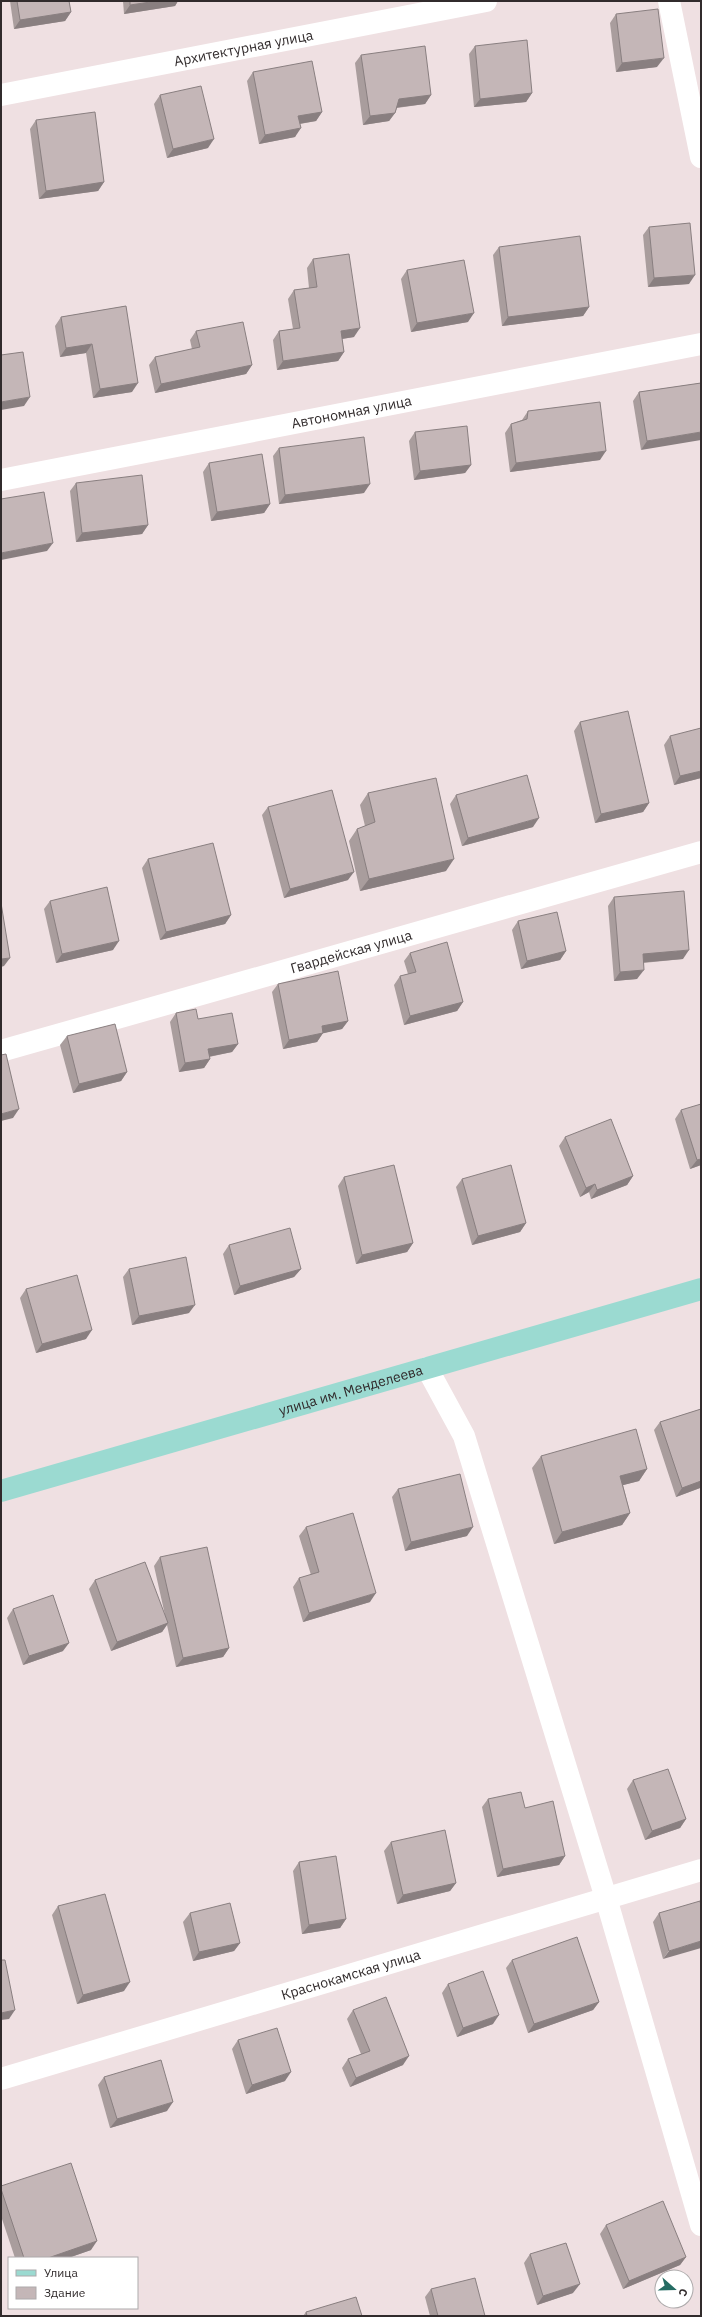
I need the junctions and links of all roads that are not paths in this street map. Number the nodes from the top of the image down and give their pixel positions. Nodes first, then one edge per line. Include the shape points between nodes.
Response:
1 (486, 1) edge
2 (669, 1) edge
3 (1, 96) edge
4 (701, 157) edge
5 (701, 344) edge
6 (1, 480) edge
7 (701, 852) edge
8 (1, 1051) edge
9 (701, 1289) edge
10 (427, 1368) junction
11 (1, 1491) edge
12 (701, 1870) edge
13 (606, 1898) junction
14 (1, 2079) edge
15 (701, 2225) edge

1 - 3 street, Архитектурная улица
2 - 4 street
5 - 6 street, Автономная улица
7 - 8 street, Гвардейская улица
9 - 10 main road, улица им. Менделеева
10 - 11 main road, улица им. Менделеева
10 - 13 street via 464,1436
12 - 13 street, Краснокамская улица
13 - 14 street, Краснокамская улица
13 - 15 street

